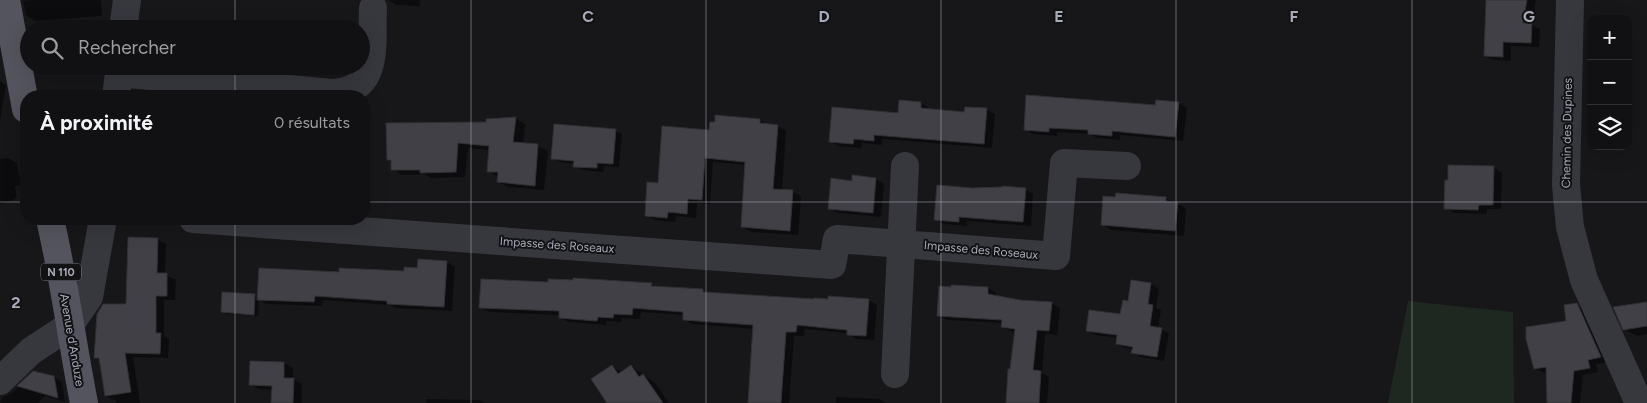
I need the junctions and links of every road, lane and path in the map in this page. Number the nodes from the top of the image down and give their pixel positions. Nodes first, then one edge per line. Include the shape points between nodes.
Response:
1 (6, 0) edge
2 (127, 0) edge
3 (1570, 0) edge
4 (373, 8) dead end
5 (125, 20) edge
6 (8, 49) edge
7 (370, 63) edge
8 (367, 75) edge
9 (118, 78) edge
10 (20, 90) edge
11 (289, 90) edge
12 (349, 90) edge
13 (904, 166) dead end
14 (1127, 166) dead end
15 (51, 225) edge
16 (102, 225) edge
17 (276, 225) edge
18 (900, 243) junction
19 (69, 326) junction
20 (895, 374) dead end
21 (0, 380) edge
22 (84, 403) edge
23 (1639, 403) edge

1 - 6 main road
2 - 5 street
3 - 23 street, Chemin des Dupines via 1566,185 1570,227 1584,280
4 - 7 street
6 - 10 main road
8 - 12 street via 360,85
9 - 11 street
13 - 18 street
14 - 18 street, Impasse des Roseaux via 1064,163 1056,256
15 - 19 main road, Avenue d'Anduze / N 110
16 - 19 street via 89,297
17 - 18 street, Impasse des Roseaux via 832,265 837,239
18 - 20 street
19 - 21 street via 31,351
19 - 22 main road, Avenue d'Anduze / N 110

